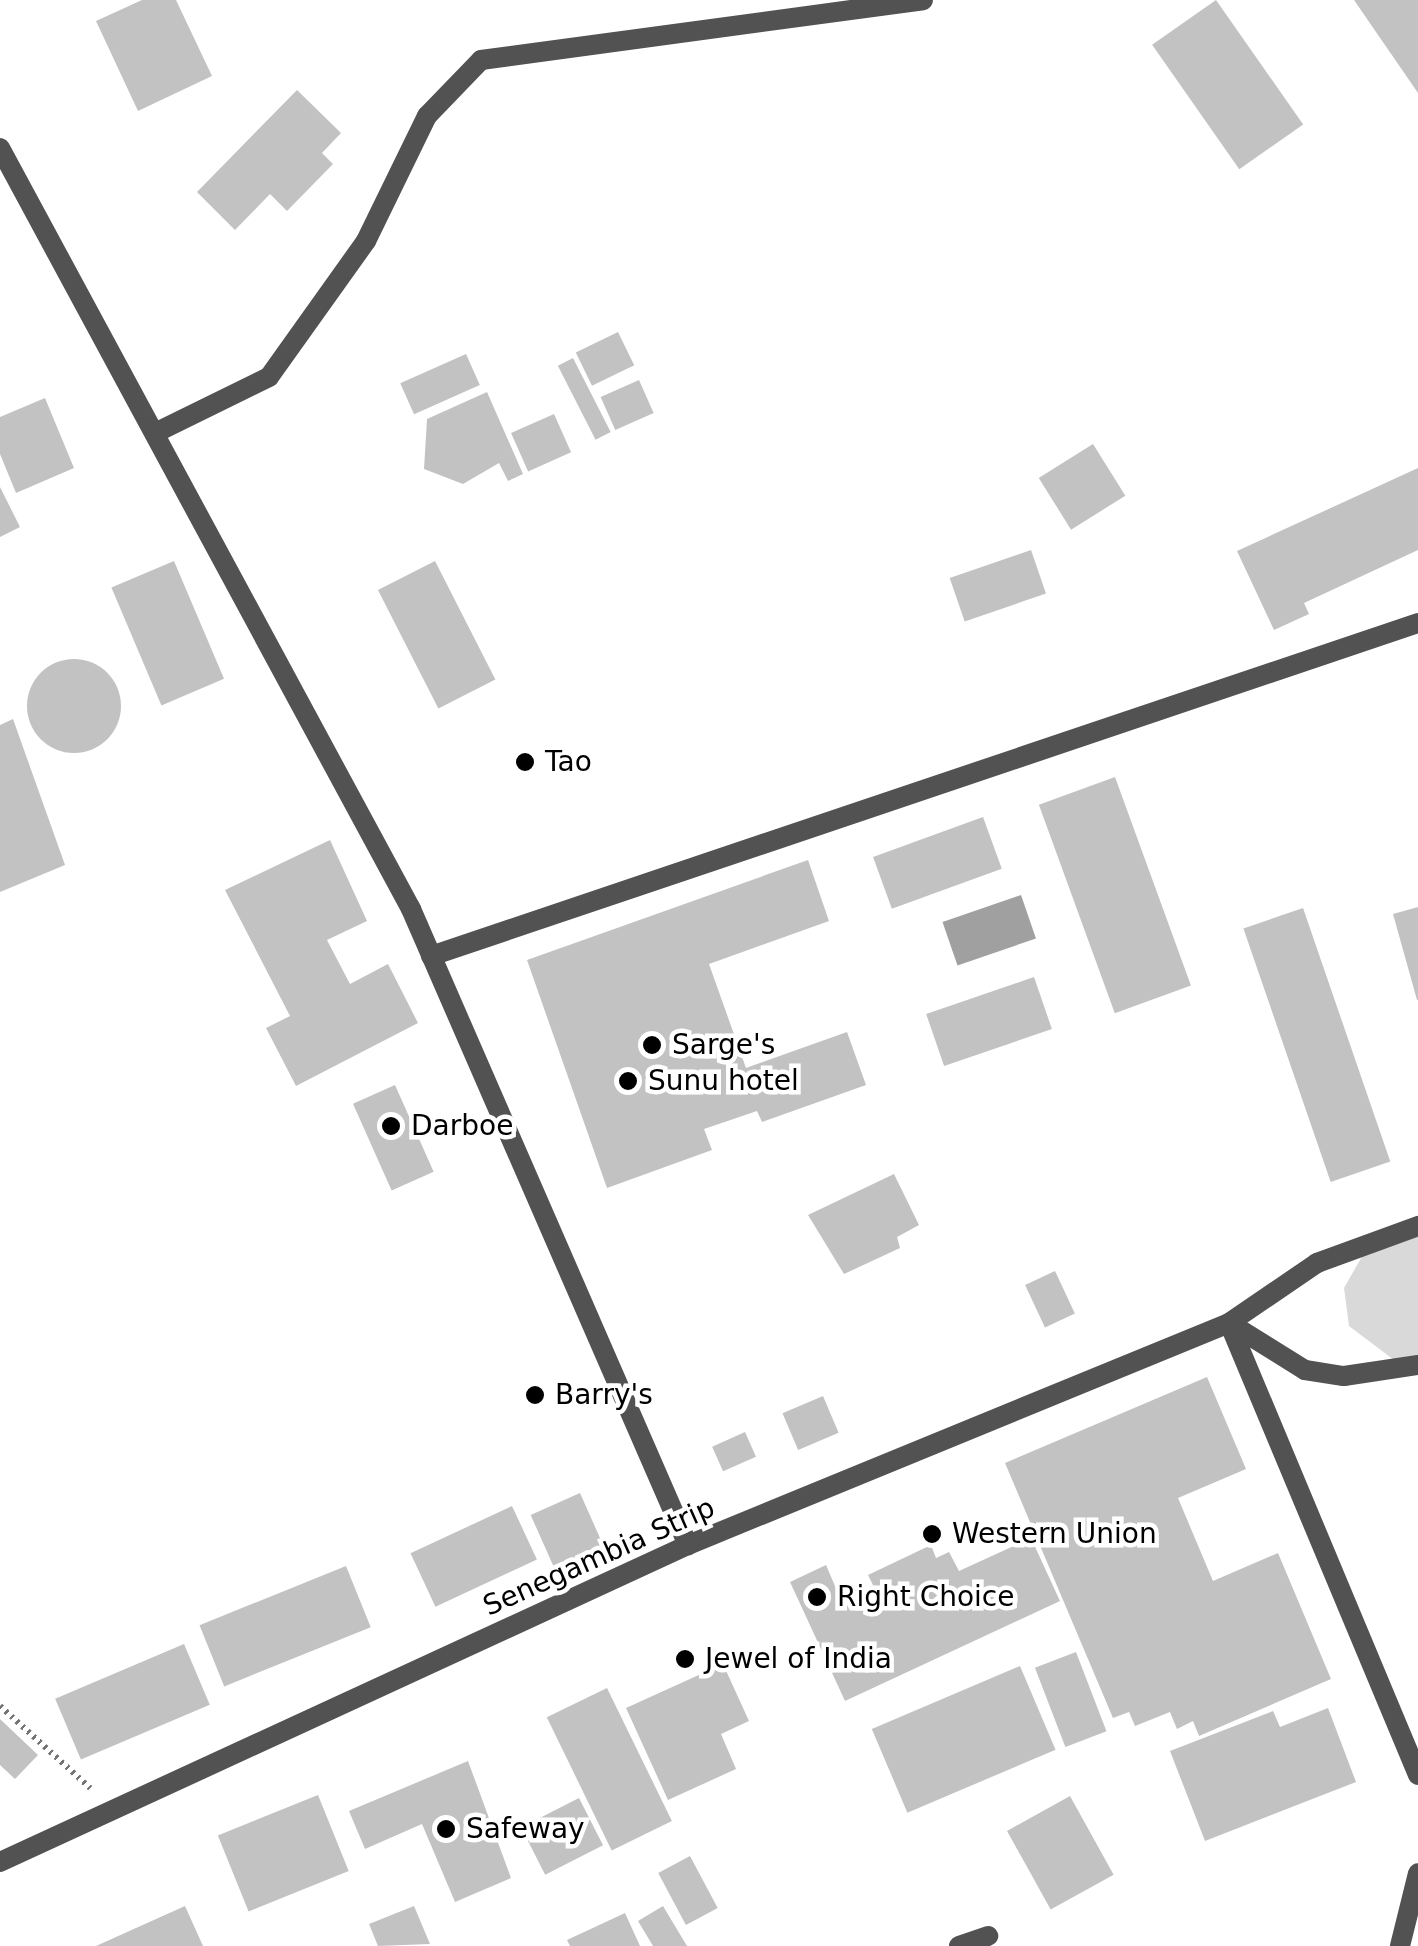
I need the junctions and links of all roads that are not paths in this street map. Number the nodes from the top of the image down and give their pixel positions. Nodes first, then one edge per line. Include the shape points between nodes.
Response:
1 (923, 0) edge
2 (0, 148) edge
3 (155, 433) junction
4 (1418, 624) edge
5 (431, 956) junction
6 (1418, 1226) edge
7 (1229, 1323) junction
8 (1418, 1366) edge
9 (688, 1545) junction
10 (1418, 1775) edge
11 (0, 1862) edge
12 (1418, 1872) edge
13 (988, 1936) dead end
14 (959, 1946) edge
15 (1400, 1946) edge

1 - 3 street via 481,60 427,116 366,241 269,376
2 - 3 street
3 - 5 street
4 - 5 street
5 - 9 street
6 - 7 street, Senegambia Strip via 1318,1262
7 - 8 street via 1305,1370 1344,1376
7 - 9 street, Senegambia Strip
7 - 10 street
9 - 11 street, Senegambia Strip
12 - 15 street
13 - 14 street

